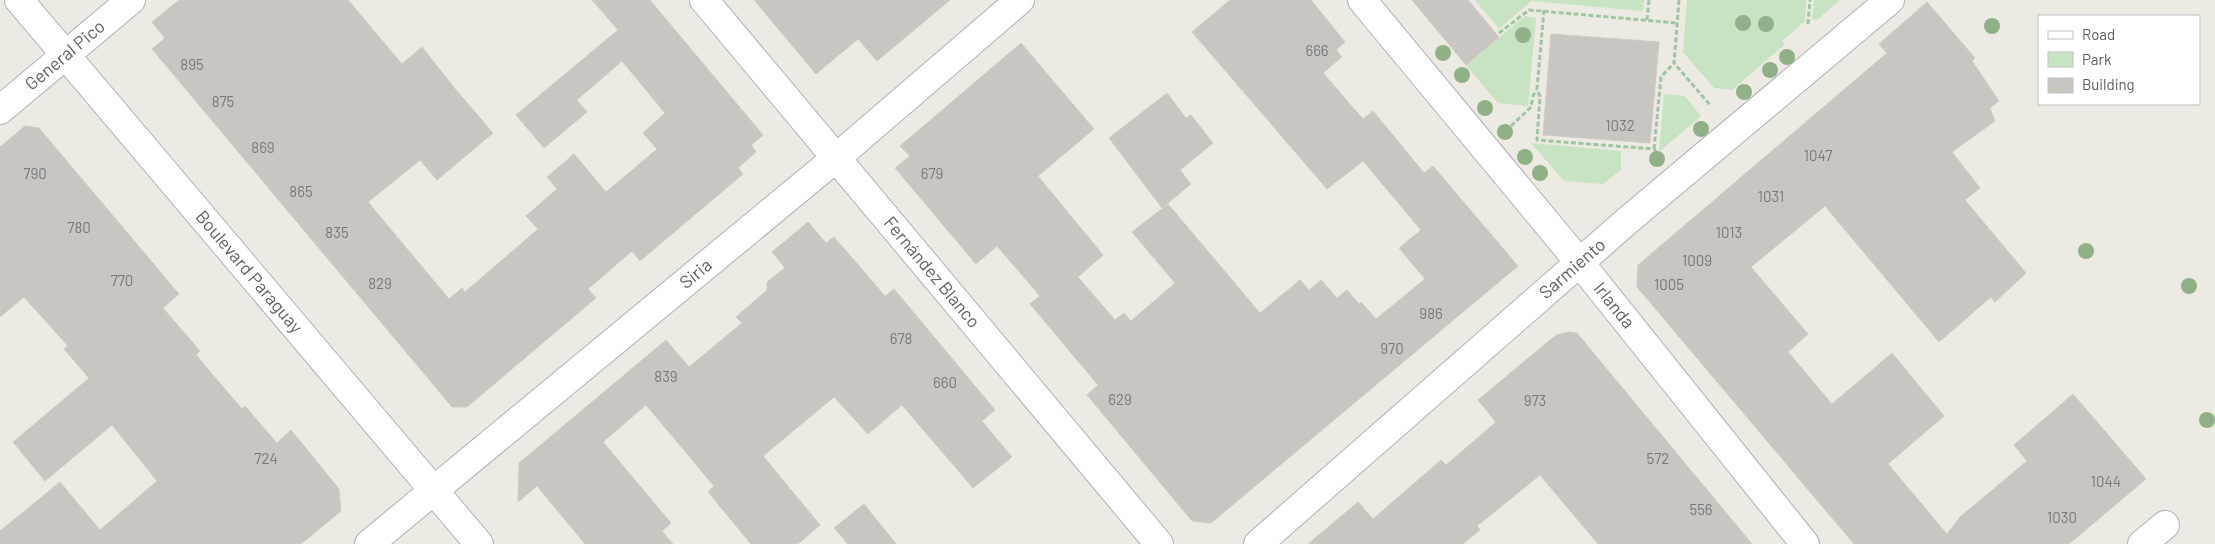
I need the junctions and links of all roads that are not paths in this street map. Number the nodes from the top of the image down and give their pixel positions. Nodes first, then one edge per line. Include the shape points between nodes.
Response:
1 (19, 0) edge
2 (131, 0) edge
3 (704, 0) edge
4 (1020, 0) edge
5 (1362, 0) edge
6 (1890, 0) edge
7 (65, 55) junction
8 (0, 110) edge
9 (836, 158) junction
10 (1580, 263) junction
11 (434, 490) junction
12 (2165, 525) dead end
13 (369, 544) edge
14 (479, 544) edge
15 (1159, 544) edge
16 (1258, 544) edge
17 (1805, 544) edge
18 (2142, 544) edge

1 - 7 street, Boulevard Paraguay
2 - 7 street, General Pico
3 - 9 street, Fernández Blanco
4 - 9 street, Siria
5 - 10 street, Irlanda
6 - 10 street, Sarmiento
7 - 8 street, General Pico
7 - 11 street, Boulevard Paraguay
9 - 11 street, Siria
9 - 15 street, Fernández Blanco
10 - 16 street, Sarmiento
10 - 17 street, Irlanda
11 - 13 street, Siria
11 - 14 street, Boulevard Paraguay
12 - 18 street

